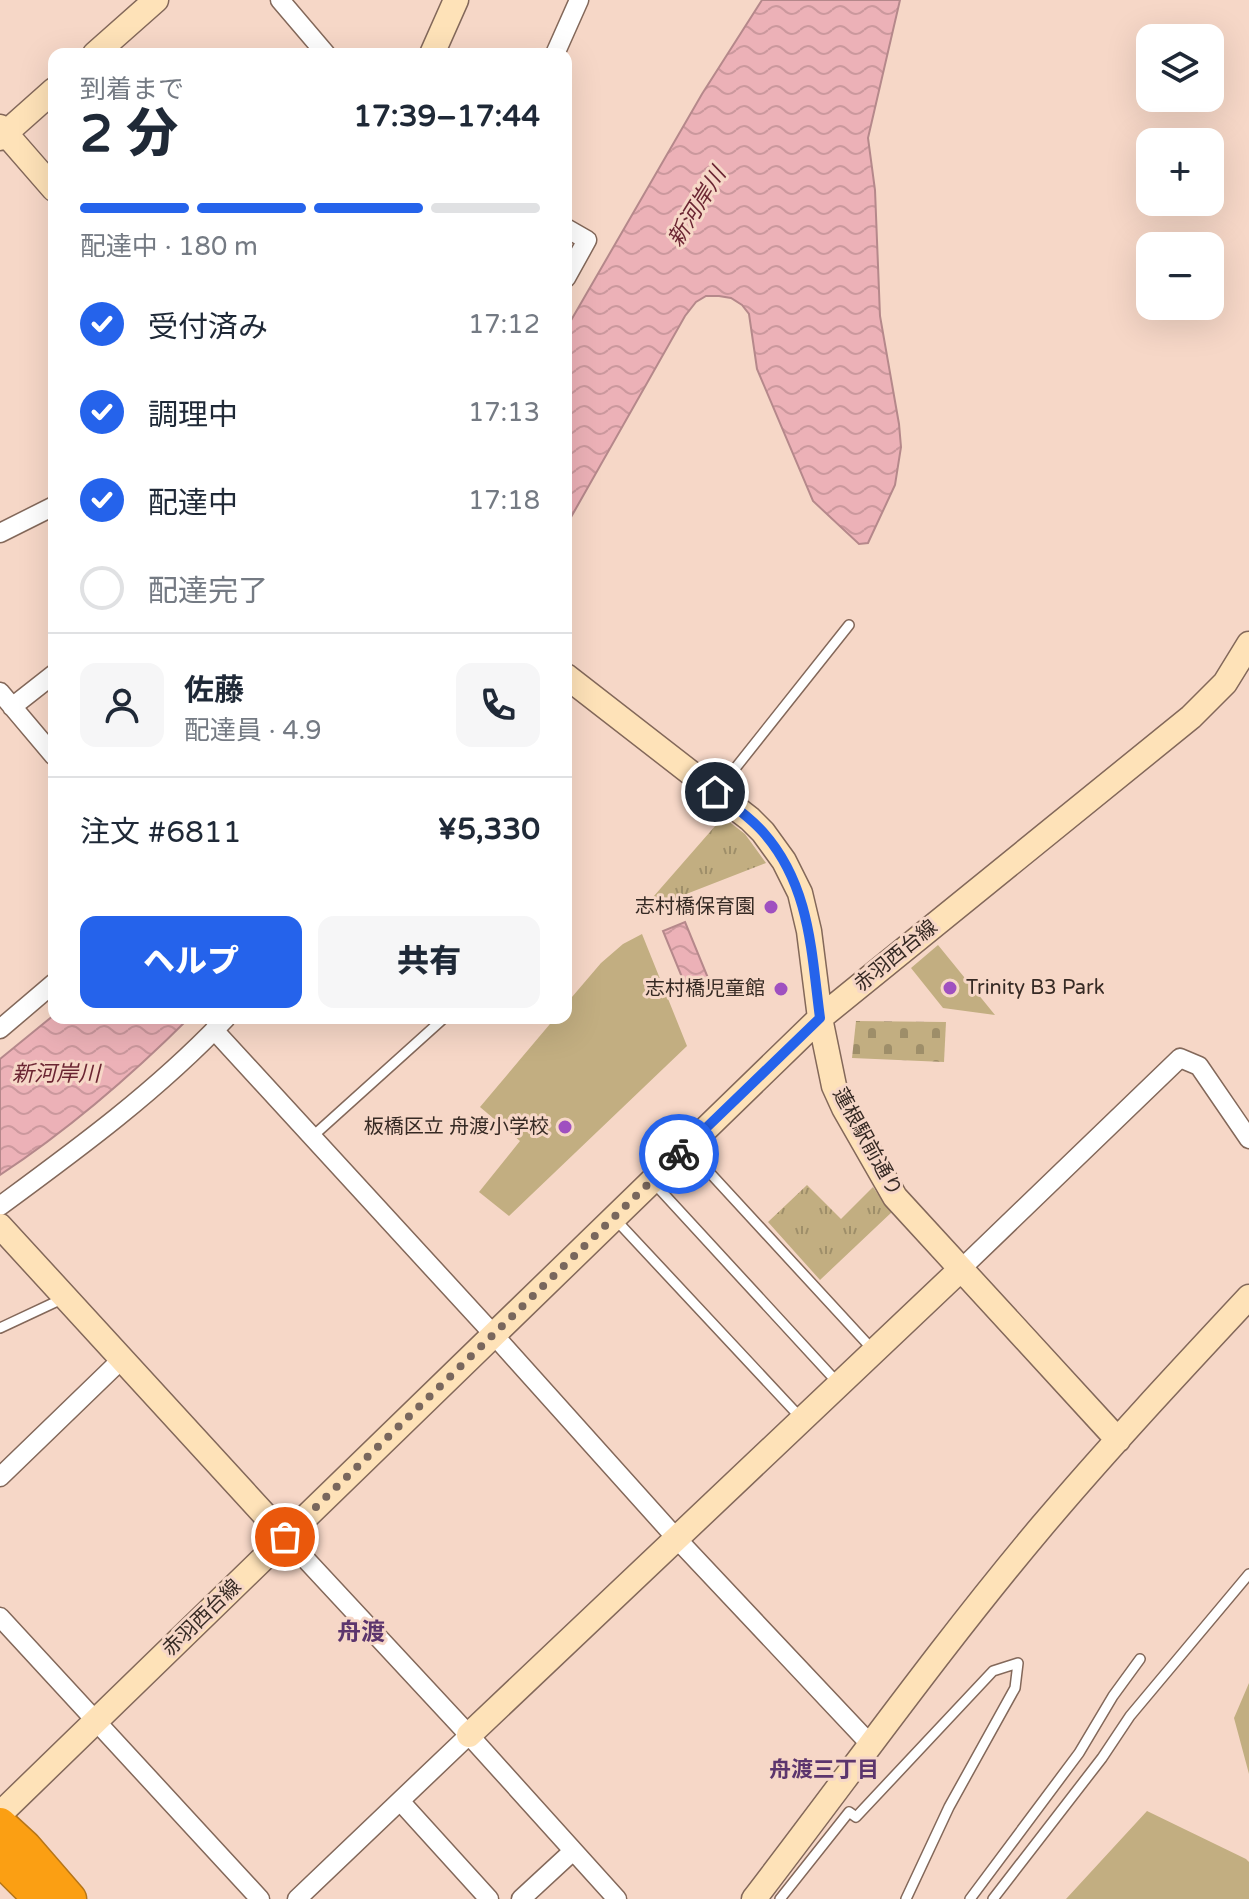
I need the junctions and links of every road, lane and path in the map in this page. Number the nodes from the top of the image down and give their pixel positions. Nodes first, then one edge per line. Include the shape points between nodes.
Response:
1 (156, 0) edge
2 (280, 0) edge
3 (456, 0) edge
4 (579, 0) edge
5 (102, 48) edge
6 (321, 48) edge
7 (435, 48) edge
8 (558, 48) edge
9 (48, 95) edge
10 (2, 133) edge
11 (48, 183) edge
12 (572, 231) edge
13 (572, 267) edge
14 (48, 509) edge
15 (0, 533) edge
16 (849, 625) dead end
17 (1249, 644) edge
18 (48, 677) edge
19 (572, 681) edge
20 (6, 700) edge
21 (48, 749) edge
22 (715, 792) junction
23 (48, 988) edge
24 (820, 1018) junction
25 (220, 1024) edge
26 (437, 1024) edge
27 (0, 1029) edge
28 (313, 1136) junction
29 (1249, 1139) edge
30 (686, 1147) junction
31 (652, 1180) junction
32 (0, 1206) edge
33 (614, 1217) junction
34 (0, 1226) edge
35 (961, 1269) junction
36 (65, 1297) junction
37 (1249, 1297) edge
38 (0, 1328) edge
39 (494, 1335) junction
40 (874, 1351) junction
41 (121, 1360) junction
42 (840, 1384) junction
43 (802, 1420) junction
44 (1118, 1440) junction
45 (0, 1477) edge
46 (285, 1537) junction
47 (677, 1539) junction
48 (1249, 1574) edge
49 (0, 1617) edge
50 (1140, 1659) dead end
51 (96, 1721) junction
52 (469, 1735) junction
53 (871, 1745) junction
54 (400, 1801) junction
55 (0, 1814) edge
56 (0, 1824) edge
57 (573, 1851) junction
58 (12, 1853) edge
59 (36, 1897) edge
60 (70, 1899) edge
61 (93, 1899) edge
62 (260, 1899) edge
63 (297, 1899) edge
64 (489, 1899) edge
65 (521, 1899) edge
66 (617, 1899) edge
67 (754, 1899) edge
68 (780, 1899) edge
69 (906, 1899) edge
70 (970, 1899) edge
71 (993, 1899) edge

1 - 5 street
2 - 6 street
3 - 7 street
4 - 8 street
9 - 10 street
10 - 11 street
12 - 13 street via 587,240
14 - 15 street
16 - 22 lane
17 - 24 street, 赤羽西台線 via 1225,683 1191,717
18 - 20 street
19 - 22 street, 蓮根駅前通り
20 - 21 street
22 - 24 street, 蓮根駅前通り via 763,832 800,893
23 - 27 street
24 - 30 street, 赤羽西台線
24 - 35 street, 蓮根駅前通り via 844,1108 895,1197
25 - 28 street
25 - 32 street via 139,1101
26 - 28 lane
28 - 39 street
29 - 35 street via 1199,1066 1180,1058
30 - 31 street, 赤羽西台線
30 - 40 lane
31 - 33 street, 赤羽西台線
31 - 42 lane
33 - 39 street, 赤羽西台線
33 - 43 lane
34 - 36 street
35 - 40 street
35 - 44 street, 蓮根駅前通り
36 - 38 lane
36 - 41 street
37 - 44 street
39 - 46 street, 赤羽西台線
39 - 47 street
40 - 42 street
41 - 45 street
41 - 46 street
42 - 43 street
43 - 47 street
44 - 53 street via 1042,1526
46 - 51 street, 赤羽西台線
46 - 52 street
47 - 52 street
47 - 53 street
48 - 71 lane via 1130,1716
49 - 51 street
50 - 70 lane via 1079,1753
51 - 55 street, 赤羽西台線
51 - 62 street
52 - 54 street
52 - 57 street
53 - 67 street
54 - 63 street
54 - 64 street
56 - 58 highway
57 - 65 street
57 - 66 street
58 - 59 highway
58 - 60 highway
58 - 61 highway
68 - 69 lane via 849,1812 856,1817 993,1671 1018,1663 1015,1688 949,1807

